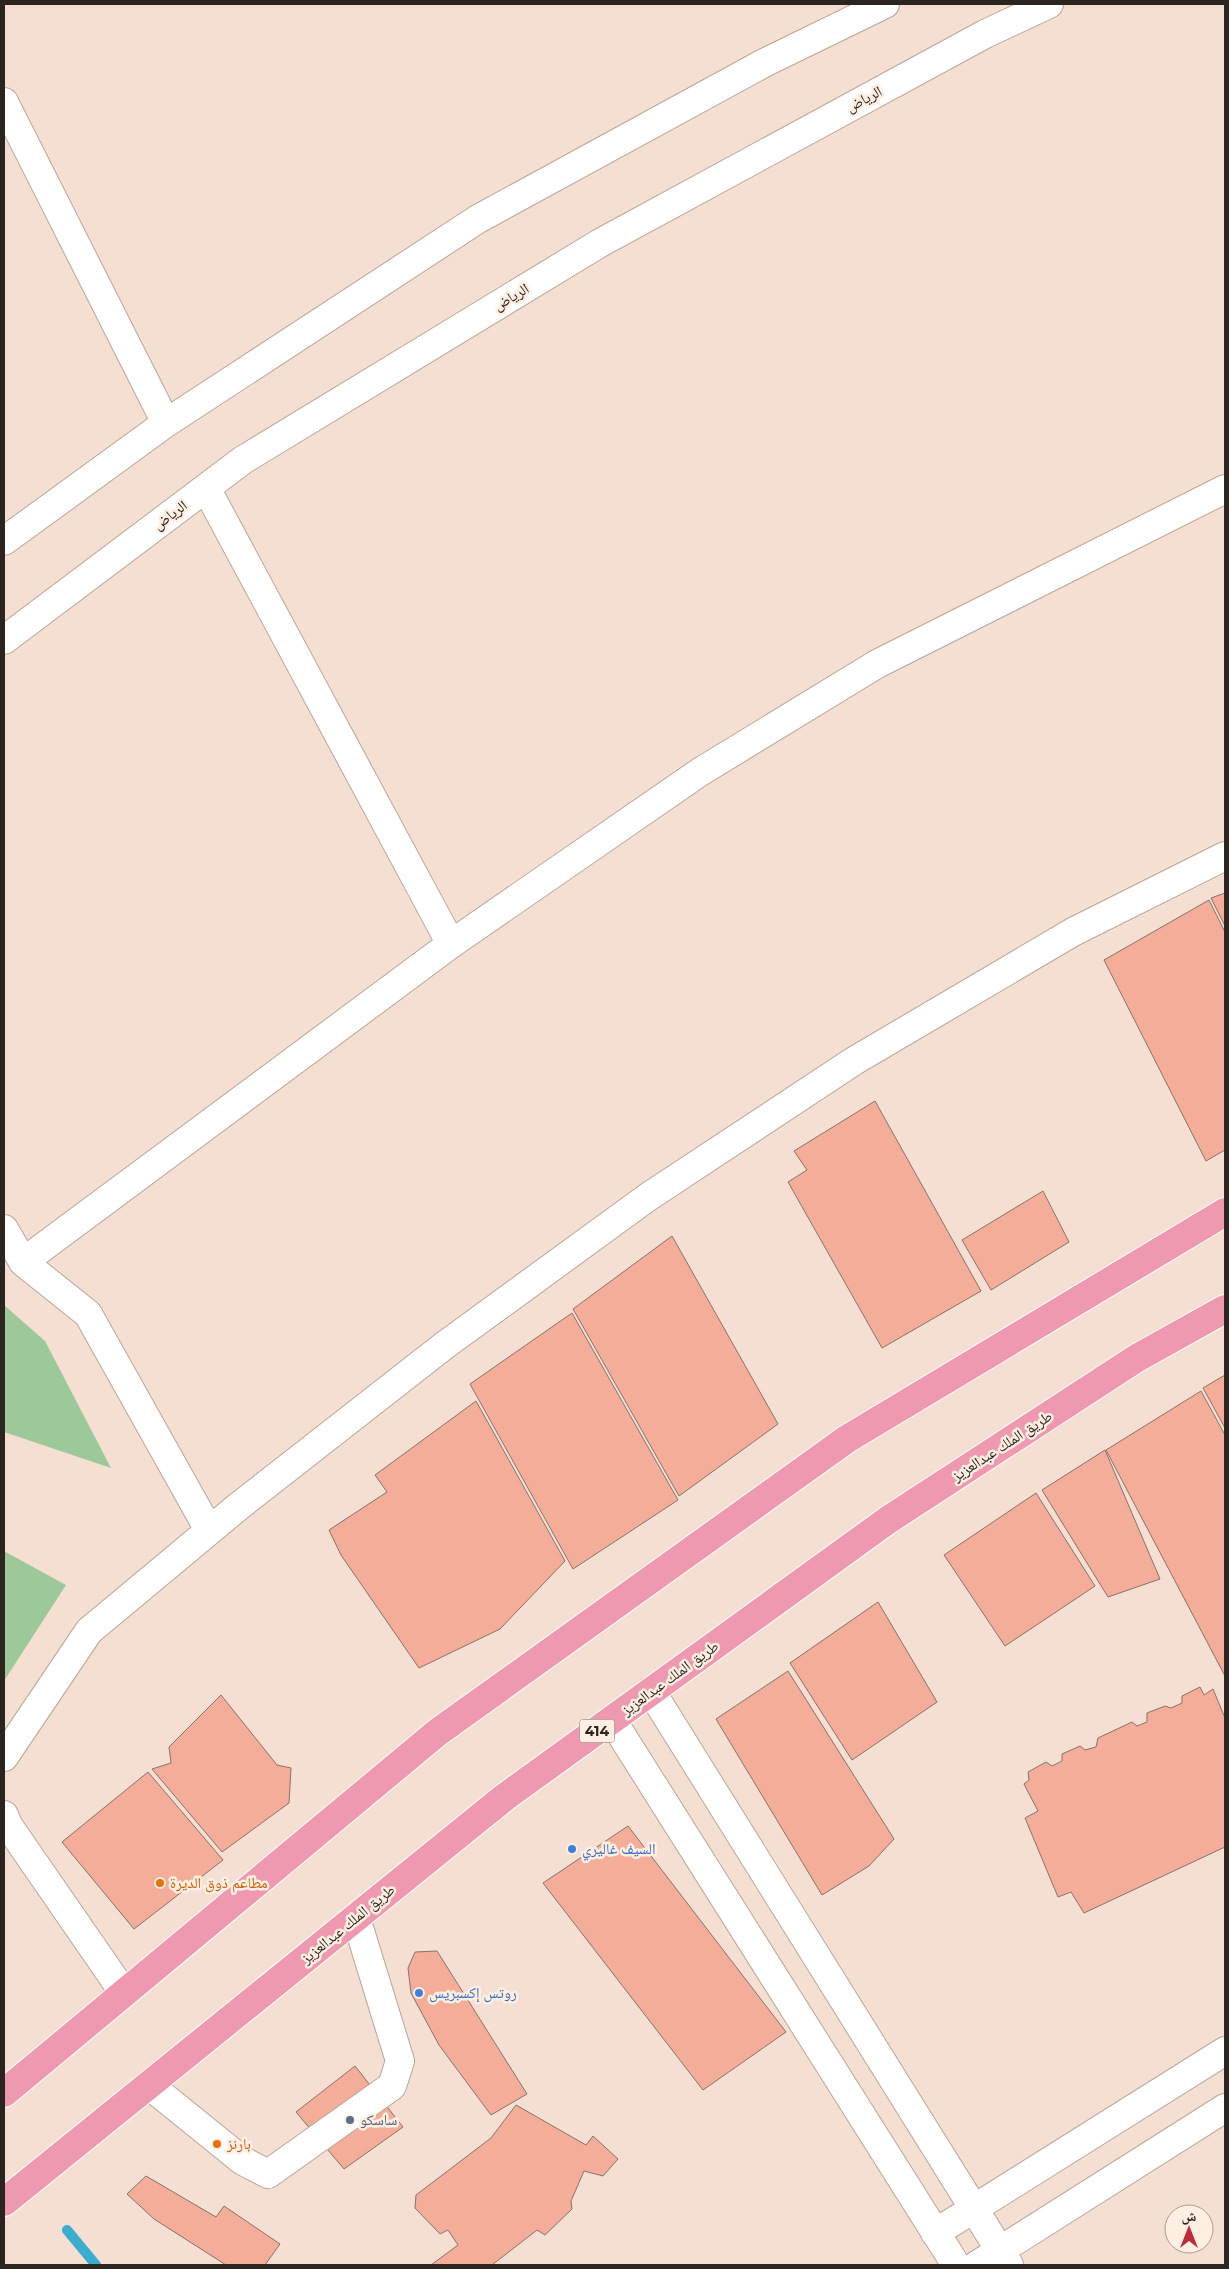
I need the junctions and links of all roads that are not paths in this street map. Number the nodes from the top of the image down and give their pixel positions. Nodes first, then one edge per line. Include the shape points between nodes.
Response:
1 (885, 4) edge
2 (1049, 4) edge
3 (4, 102) edge
4 (166, 423) junction
5 (206, 488) junction
6 (1225, 489) edge
7 (4, 541) edge
8 (4, 640) edge
9 (1225, 856) edge
10 (451, 944) junction
11 (1225, 1212) edge
12 (4, 1229) edge
13 (23, 1262) junction
14 (1225, 1309) edge
15 (210, 1530) junction
16 (651, 1691) junction
17 (612, 1720) junction
18 (4, 1757) edge
19 (4, 1814) edge
20 (356, 1918) junction
21 (124, 1993) junction
22 (1225, 2051) edge
23 (149, 2085) junction
24 (4, 2093) edge
25 (1225, 2108) edge
26 (4, 2202) edge
27 (974, 2209) junction
28 (935, 2233) junction
29 (1005, 2258) edge
30 (956, 2265) edge
31 (977, 2265) edge

1 - 4 street via 764,63 478,219
2 - 5 street, الرياض via 985,34 600,242 243,460
3 - 4 street
4 - 7 street
5 - 8 street, الرياض
5 - 10 street
6 - 10 street via 877,664 700,772
9 - 15 street via 1074,932 871,1051 648,1197 445,1345
10 - 13 street
11 - 21 highway via 846,1439 438,1732
12 - 13 street
13 - 15 street via 88,1314
14 - 16 highway, طريق الملك عبدالعزيز / 414 via 1137,1358 888,1520
15 - 18 street via 89,1630
16 - 17 highway, طريق الملك عبدالعزيز / 414
16 - 27 street
17 - 20 highway, طريق الملك عبدالعزيز / 414 via 504,1797
17 - 28 street
19 - 21 street via 8,1825
20 - 23 highway, طريق الملك عبدالعزيز / 414
20 - 23 street via 400,2061 392,2086 268,2174 243,2161
21 - 24 highway
22 - 27 street
23 - 26 highway, طريق الملك عبدالعزيز / 414
25 - 29 street
27 - 28 street
27 - 29 street
28 - 30 street
29 - 31 street

